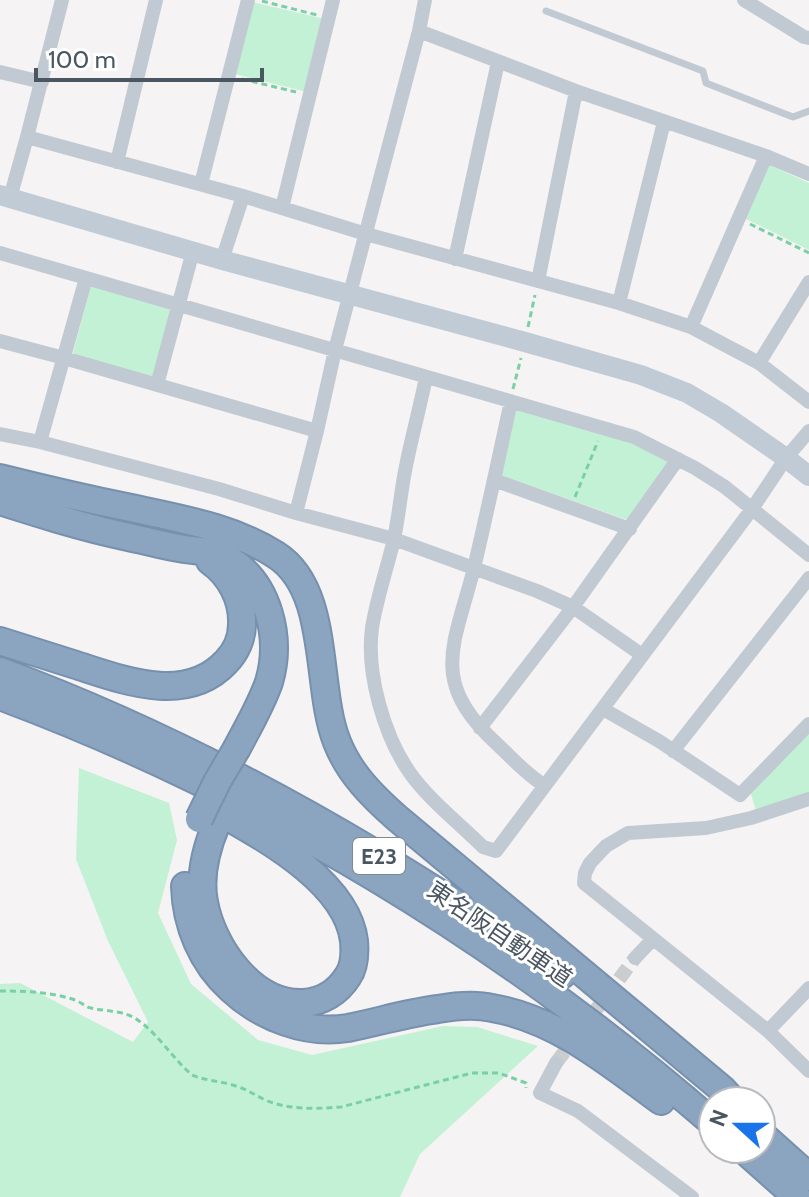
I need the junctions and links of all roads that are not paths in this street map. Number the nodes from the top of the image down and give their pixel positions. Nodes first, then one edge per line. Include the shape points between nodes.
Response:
1 (62, 0) edge
2 (156, 0) edge
3 (248, 0) edge
4 (333, 0) edge
5 (425, 0) edge
6 (744, 0) edge
7 (546, 11) dead end
8 (419, 31) junction
9 (809, 38) edge
10 (498, 62) junction
11 (0, 72) edge
12 (42, 82) junction
13 (576, 91) junction
14 (809, 111) edge
15 (664, 122) junction
16 (27, 137) junction
17 (766, 156) junction
18 (117, 162) junction
19 (809, 174) edge
20 (201, 184) junction
21 (5, 196) edge
22 (243, 196) junction
23 (282, 208) junction
24 (366, 234) junction
25 (193, 251) junction
26 (0, 253) edge
27 (455, 259) junction
28 (222, 260) junction
29 (86, 278) junction
30 (538, 281) junction
31 (809, 282) edge
32 (350, 295) junction
33 (619, 303) junction
34 (178, 304) junction
35 (691, 327) junction
36 (0, 341) edge
37 (335, 350) junction
38 (64, 358) junction
39 (759, 363) junction
40 (426, 377) junction
41 (157, 385) junction
42 (511, 401) junction
43 (809, 402) edge
44 (317, 431) junction
45 (809, 431) edge
46 (0, 434) edge
47 (40, 442) junction
48 (786, 458) junction
49 (678, 459) junction
50 (0, 475) edge
51 (809, 476) edge
52 (494, 480) junction
53 (0, 504) edge
54 (752, 509) junction
55 (296, 513) junction
56 (207, 524) junction
57 (630, 529) junction
58 (394, 539) junction
59 (184, 549) junction
60 (809, 555) edge
61 (474, 568) junction
62 (809, 578) edge
63 (573, 607) junction
64 (0, 641) edge
65 (642, 655) junction
66 (0, 671) edge
67 (0, 696) edge
68 (603, 709) junction
69 (0, 712) edge
70 (809, 724) edge
71 (480, 728) junction
72 (244, 751) junction
73 (673, 751) junction
74 (544, 785) junction
75 (740, 795) junction
76 (809, 799) edge
77 (751, 818) junction
78 (207, 822) junction
79 (653, 939) junction
80 (635, 958) tunnel mouth
81 (809, 988) edge
82 (768, 1031) junction
83 (556, 1063) tunnel mouth
84 (809, 1071) edge
85 (704, 1085) edge
86 (717, 1085) edge
87 (697, 1110) edge
88 (697, 1127) edge
89 (777, 1154) edge
90 (765, 1165) edge
91 (770, 1165) edge
92 (796, 1180) edge
93 (692, 1197) edge

1 - 12 street
2 - 18 street
3 - 20 street
4 - 23 street
5 - 8 street
6 - 9 street
7 - 14 lane via 703,71 706,83 793,117
8 - 10 street
8 - 24 street
10 - 13 street
10 - 27 street
11 - 12 street
12 - 16 street
13 - 15 street
13 - 30 street
15 - 17 street
15 - 33 street
16 - 18 street
16 - 21 street
17 - 19 street
17 - 35 street
18 - 20 street
20 - 22 street
21 - 25 street
22 - 23 street
22 - 28 street
23 - 24 street
24 - 27 street
24 - 32 street
25 - 28 street
25 - 34 street
26 - 29 street
27 - 30 street
28 - 32 street
29 - 34 street
29 - 38 street
30 - 33 street
31 - 39 street
32 - 37 street
32 - 48 street via 641,375 687,393
33 - 35 street
34 - 37 street
34 - 41 street
35 - 39 street
36 - 38 street
37 - 40 street
37 - 44 street
38 - 41 street
38 - 47 street
39 - 43 street
40 - 42 street
40 - 58 street
41 - 44 street
42 - 49 street via 634,437
42 - 52 street
44 - 55 street
45 - 48 street
46 - 47 street
47 - 55 street
48 - 51 street
48 - 54 street
49 - 54 street
49 - 57 street
50 - 56 highway
52 - 57 street
52 - 61 street
53 - 59 highway
54 - 60 street
54 - 65 street
55 - 58 street
56 - 72 highway via 259,560 278,588 289,619 287,682 273,717
56 - 86 highway via 278,556 299,581 312,606 337,743 377,800
57 - 63 street
58 - 61 street
58 - 74 street via 377,602 372,658 383,718 404,763 420,786 483,847 496,851
59 - 64 highway via 214,563 240,602 239,643 214,673 182,685 150,685
59 - 72 highway via 224,557 238,566 267,606 273,663
61 - 63 street
61 - 71 street via 451,664 457,693
62 - 73 street
63 - 65 street
63 - 71 street
65 - 68 street
66 - 85 highway, 東名阪自動車道 / E23 via 188,753 409,873 568,979
67 - 87 highway, 東名阪自動車道 / E23 via 179,773 411,900 556,998
68 - 73 street
68 - 74 street
69 - 78 highway via 192,796 304,867 336,899 353,936 349,975 334,992 320,1000 284,1000 253,984 227,958 204,902
70 - 75 street
71 - 74 street
72 - 78 highway
73 - 75 street
75 - 77 street
76 - 77 street
77 - 79 street via 706,828 628,833 590,863 584,883
78 - 88 highway via 188,852 185,890 192,929 216,973 251,1005 300,1026 331,1029 448,1007 514,1012 584,1046
79 - 80 street
79 - 82 street
81 - 82 street
82 - 84 street
83 - 93 street via 533,1090 578,1111
89 - 92 highway
90 - 92 highway
91 - 92 highway

